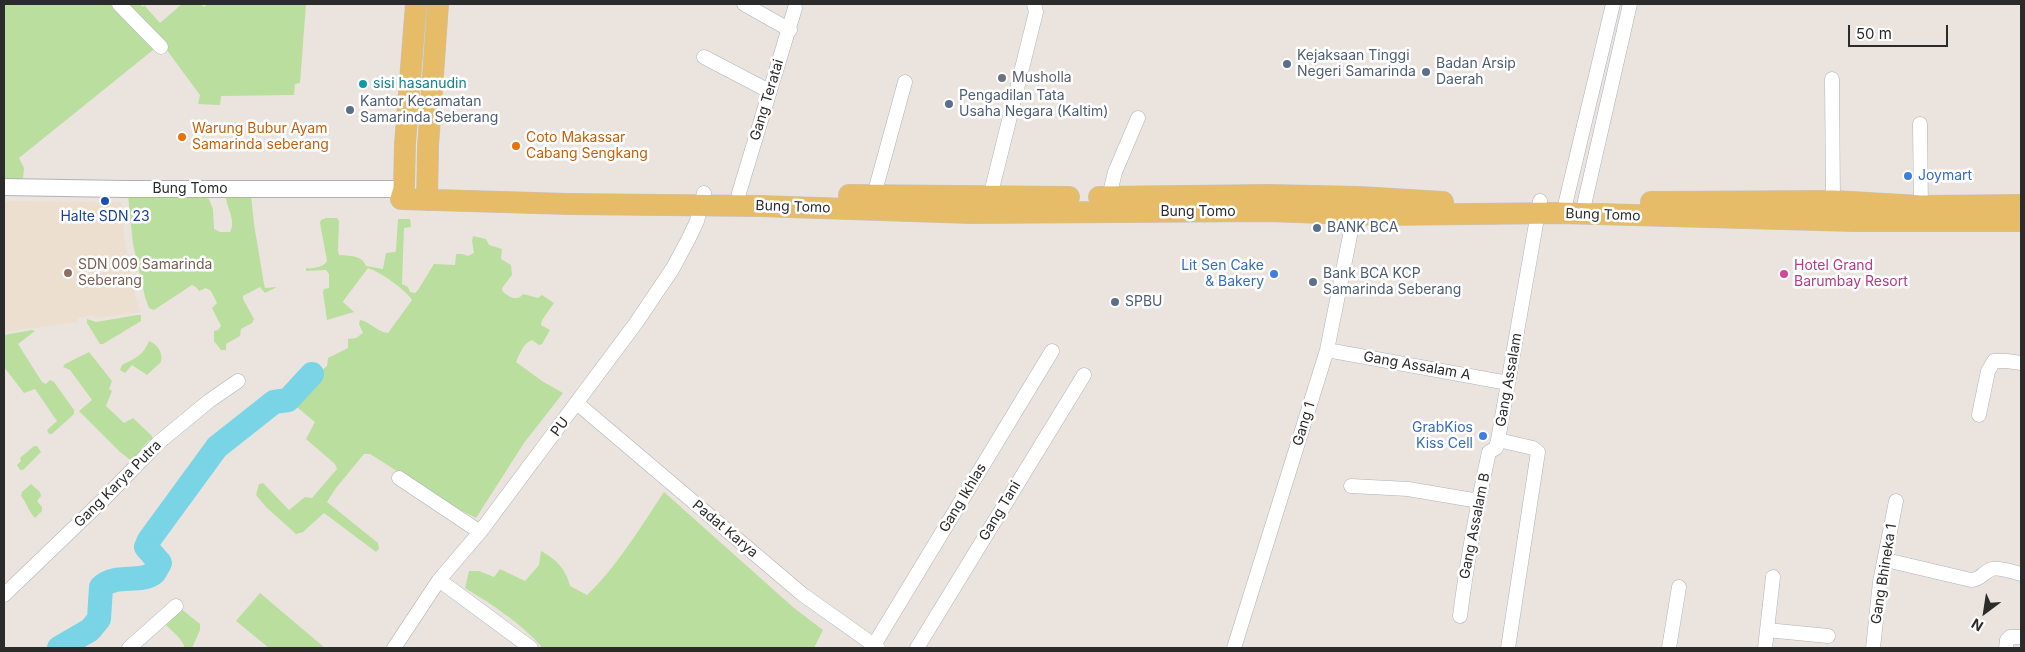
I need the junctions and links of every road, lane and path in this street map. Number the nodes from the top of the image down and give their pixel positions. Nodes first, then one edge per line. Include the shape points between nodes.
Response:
1 (119, 4) edge
2 (416, 4) edge
3 (744, 4) edge
4 (1034, 4) edge
5 (1613, 4) edge
6 (1630, 4) edge
7 (438, 5) edge
8 (795, 8) dead end
9 (790, 30) junction
10 (161, 47) dead end
11 (704, 57) dead end
12 (1832, 79) dead end
13 (906, 82) dead end
14 (769, 91) junction
15 (1138, 118) dead end
16 (1920, 124) dead end
17 (405, 144) junction
18 (428, 146) junction
19 (4, 187) edge
20 (739, 192) junction
21 (403, 194) junction
22 (427, 195) junction
23 (874, 195) junction
24 (990, 196) junction
25 (1109, 198) junction
26 (702, 199) junction
27 (1040, 205) junction
28 (1357, 205) junction
29 (2021, 205) edge
30 (1921, 206) junction
31 (1539, 207) junction
32 (1574, 207) junction
33 (1847, 208) junction
34 (1777, 210) junction
35 (2021, 221) edge
36 (1327, 350) junction
37 (1052, 351) dead end
38 (2021, 363) edge
39 (1084, 375) dead end
40 (238, 381) dead end
41 (1508, 383) junction
42 (578, 404) junction
43 (1979, 415) dead end
44 (1498, 440) junction
45 (399, 478) dead end
46 (1351, 486) dead end
47 (1479, 501) junction
48 (1896, 501) dead end
49 (480, 532) junction
50 (1886, 560) junction
51 (2021, 574) edge
52 (1773, 577) dead end
53 (439, 580) junction
54 (1679, 587) dead end
55 (4, 594) edge
56 (176, 606) dead end
57 (1460, 616) dead end
58 (1767, 630) junction
59 (1828, 636) dead end
60 (2021, 636) edge
61 (872, 646) edge
62 (129, 648) edge
63 (394, 648) edge
64 (531, 648) edge
65 (916, 648) edge
66 (1234, 648) edge
67 (1508, 648) edge
68 (1669, 648) edge
69 (1765, 648) edge
70 (1873, 648) edge
71 (2006, 648) edge

1 - 10 street
2 - 7 main road
2 - 17 main road
3 - 9 street
4 - 24 street via 1036,12
5 - 32 street
6 - 32 street
7 - 18 main road
8 - 9 street, Gang Teratai
9 - 14 street, Gang Teratai
11 - 14 street
12 - 33 street
13 - 23 street
14 - 20 street, Gang Teratai
15 - 25 street via 1115,172
16 - 30 street
17 - 18 main road
17 - 21 main road
18 - 22 main road
19 - 21 street, Bung Tomo via 376,190
20 - 23 main road, Bung Tomo
20 - 26 main road, Bung Tomo
21 - 22 main road, Bung Tomo
22 - 26 main road, Bung Tomo
23 - 24 main road, Bung Tomo
24 - 27 main road, Bung Tomo
25 - 27 main road, Bung Tomo
25 - 28 main road, Bung Tomo via 1176,196
26 - 27 main road, Bung Tomo via 970,213
26 - 42 street, PU via 697,220 673,268
27 - 28 main road, Bung Tomo via 1267,211
28 - 31 main road, Bung Tomo via 1426,202
28 - 36 street, Gang 1
29 - 30 main road, Bung Tomo
30 - 33 main road, Bung Tomo
31 - 32 main road, Bung Tomo
31 - 41 street, Gang Assalam
32 - 34 main road, Bung Tomo
33 - 34 main road, Bung Tomo
33 - 34 main road, Bung Tomo
33 - 35 main road, Bung Tomo
36 - 41 street, Gang Assalam A
36 - 66 street, Gang 1
37 - 61 street, Gang Ikhlas
38 - 43 street via 1994,361 1988,371
39 - 65 street, Gang Tani
40 - 55 street, Gang Karya Putra via 209,400 158,443
41 - 44 street, Gang Assalam
42 - 49 street, PU
42 - 61 street, Padat Karya via 802,594
44 - 47 street, Gang Assalam B via 1496,448 1489,452
44 - 67 street, Gang Assalam via 1538,452
45 - 49 street
46 - 47 street via 1408,488
47 - 57 street, Gang Assalam B via 1466,561
48 - 50 street, Gang Bhineka 1
49 - 53 street, PU
50 - 51 street via 1971,580 1996,568
50 - 70 street, Gang Bhineka 1 via 1880,582
52 - 58 street
53 - 63 street, PU
53 - 64 street
54 - 68 street
56 - 62 street
58 - 59 street
58 - 69 street
60 - 71 street via 2010,637

